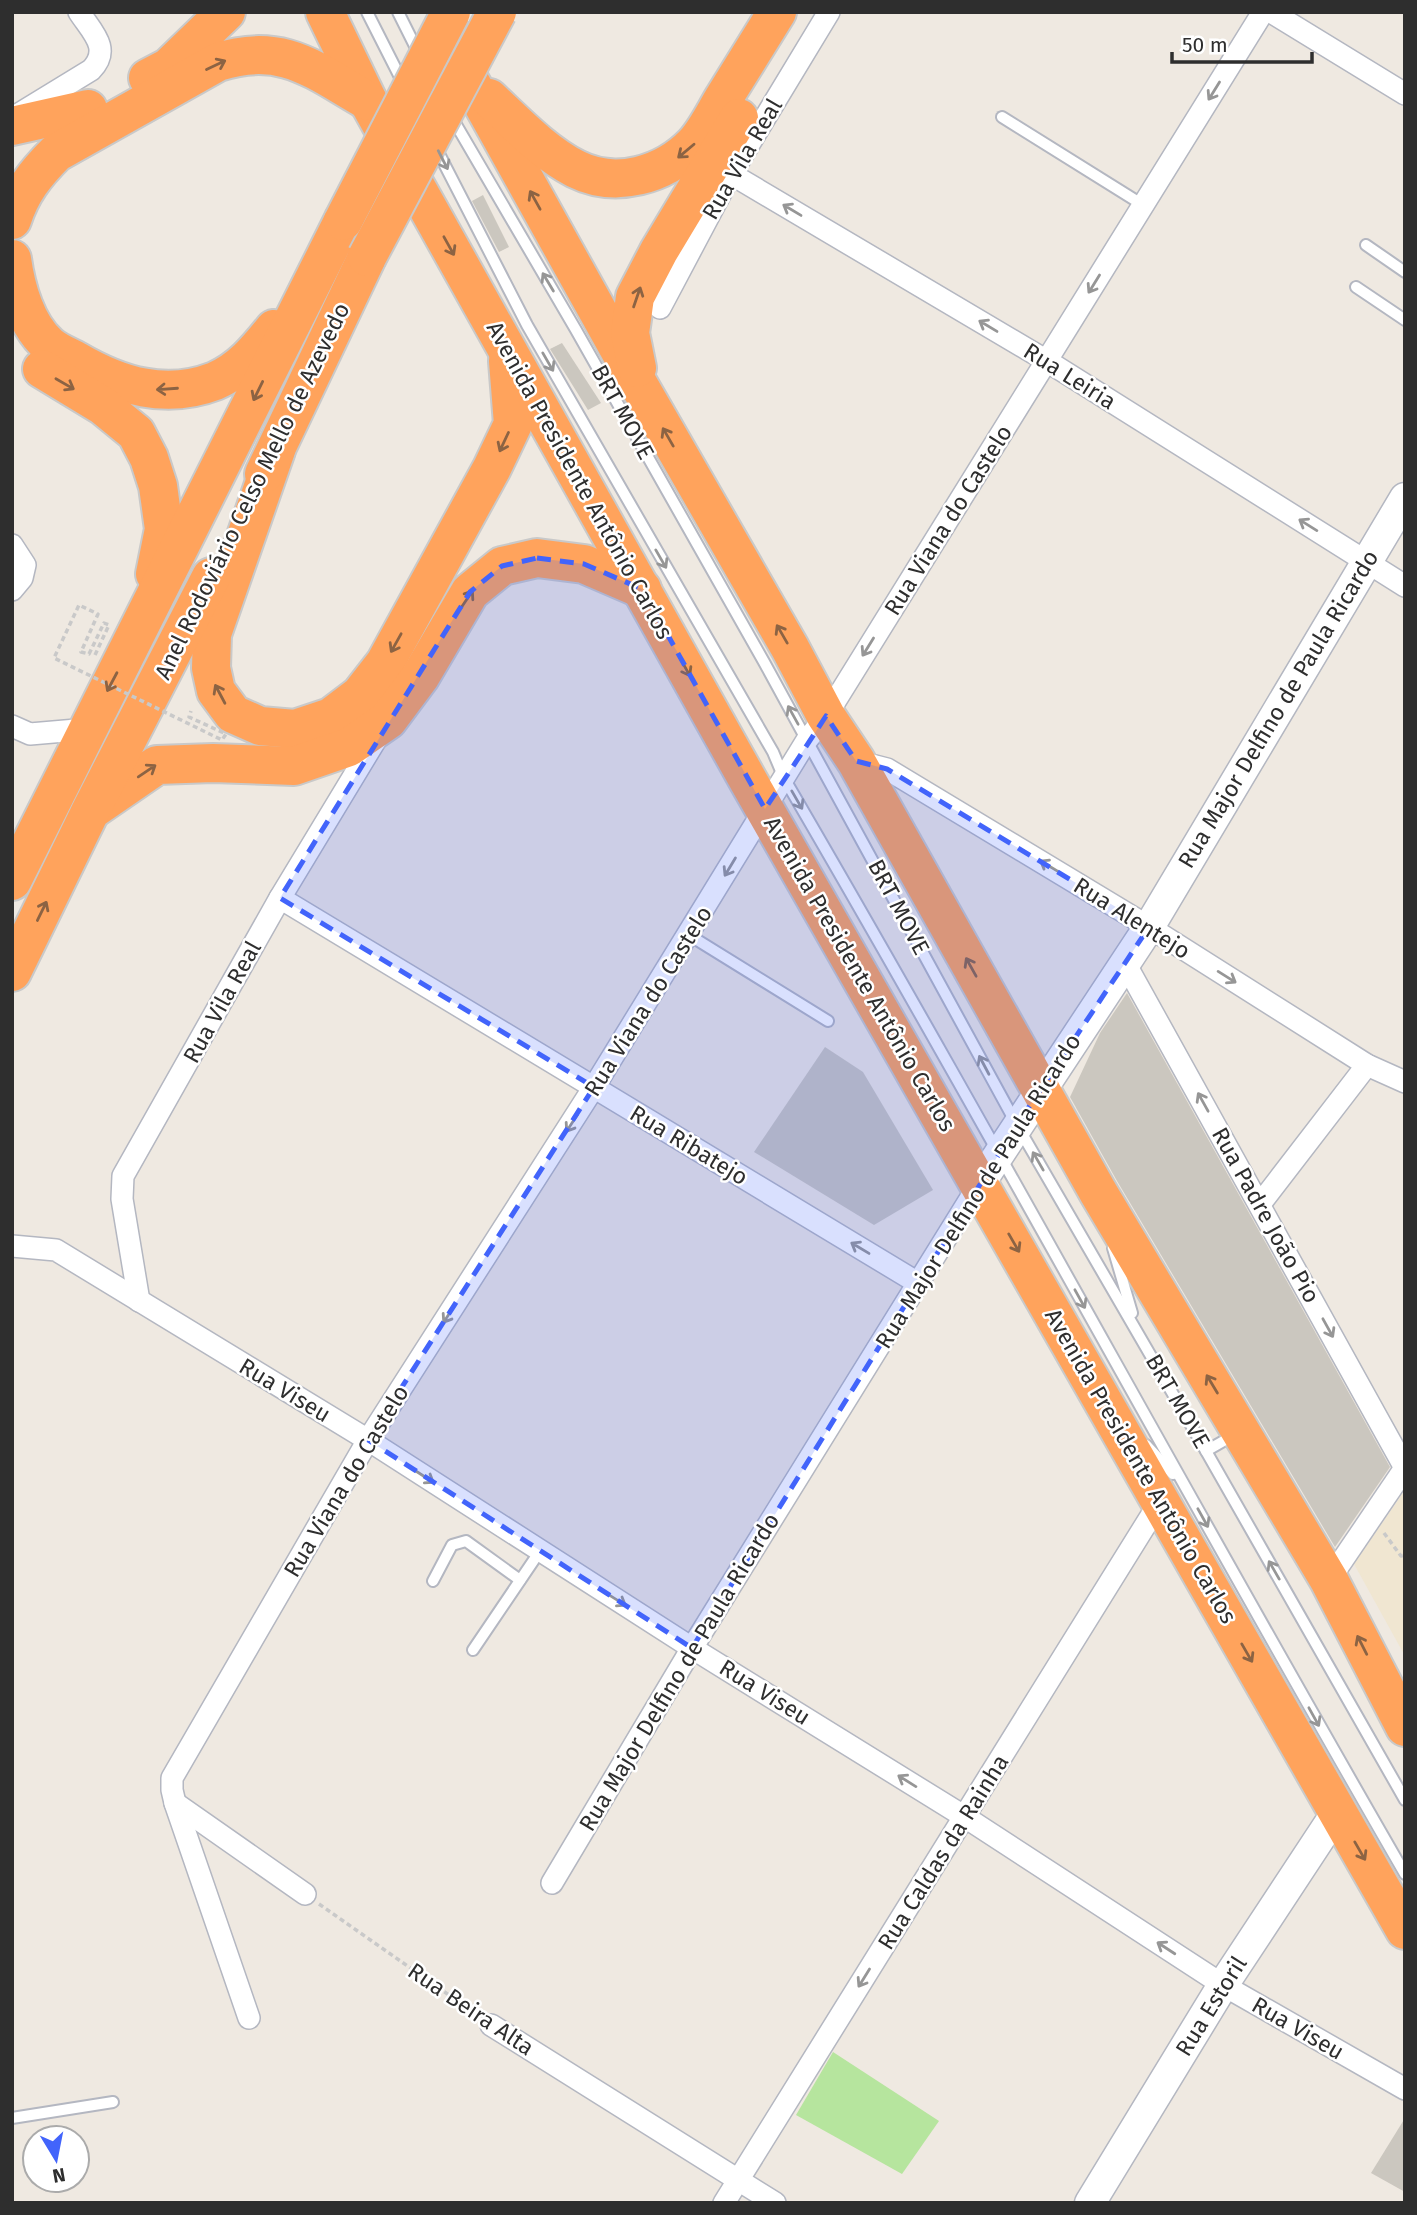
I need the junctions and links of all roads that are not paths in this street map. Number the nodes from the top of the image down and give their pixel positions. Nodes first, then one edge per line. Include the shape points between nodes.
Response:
1 (79, 12) edge
2 (226, 12) edge
3 (325, 12) edge
4 (367, 12) edge
5 (398, 12) edge
6 (435, 12) edge
7 (451, 12) edge
8 (497, 12) edge
9 (777, 12) edge
10 (803, 12) edge
11 (829, 12) edge
12 (1263, 12) edge
13 (1271, 12) edge
14 (446, 84) junction
15 (1405, 94) edge
16 (368, 101) junction
17 (416, 108) dead end
18 (88, 109) junction
19 (1002, 117) dead end
20 (12, 118) edge
21 (423, 121) dead end
22 (12, 126) edge
23 (12, 164) edge
24 (731, 174) junction
25 (1143, 205) junction
26 (12, 220) edge
27 (1366, 245) dead end
28 (12, 259) edge
29 (1405, 271) edge
30 (313, 281) junction
31 (1356, 287) dead end
32 (660, 308) dead end
33 (1405, 320) edge
34 (12, 340) edge
35 (508, 352) junction
36 (1047, 361) junction
37 (640, 387) junction
38 (276, 450) junction
39 (1405, 498) edge
40 (12, 545) edge
41 (1366, 561) junction
42 (1405, 586) edge
43 (642, 589) junction
44 (12, 590) edge
45 (140, 628) junction
46 (388, 720) junction
47 (12, 726) edge
48 (816, 728) junction
49 (88, 729) junction
50 (856, 761) junction
51 (775, 793) junction
52 (91, 810) junction
53 (12, 881) edge
54 (280, 898) junction
55 (1149, 927) junction
56 (689, 935) junction
57 (1125, 963) junction
58 (12, 972) edge
59 (828, 1021) dead end
60 (1367, 1065) junction
61 (1405, 1083) edge
62 (594, 1087) junction
63 (1041, 1091) junction
64 (1017, 1125) junction
65 (990, 1168) junction
66 (1098, 1192) junction
67 (1260, 1204) junction
68 (1108, 1230) dead end
69 (1112, 1242) dead end
70 (12, 1246) edge
71 (918, 1283) junction
72 (139, 1301) junction
73 (1136, 1330) junction
74 (1240, 1432) junction
75 (368, 1440) junction
76 (1206, 1451) junction
77 (1405, 1468) edge
78 (1174, 1495) junction
79 (540, 1551) junction
80 (520, 1580) junction
81 (1328, 1580) junction
82 (433, 1581) dead end
83 (692, 1648) junction
84 (473, 1650) dead end
85 (1405, 1727) edge
86 (1334, 1752) junction
87 (1336, 1792) junction
88 (1405, 1800) edge
89 (175, 1803) junction
90 (965, 1816) junction
91 (1405, 1874) edge
92 (552, 1883) dead end
93 (305, 1894) road end
94 (1405, 1930) edge
95 (1223, 1985) junction
96 (249, 2018) dead end
97 (491, 2025) road end
98 (1405, 2089) edge
99 (113, 2102) dead end
100 (12, 2118) edge
101 (738, 2179) junction
102 (724, 2203) edge
103 (775, 2203) edge
104 (1090, 2203) edge

1 - 20 street via 101,46 102,56 91,70
2 - 18 highway via 169,67
3 - 16 highway, Avenida Presidente Antônio Carlos
4 - 17 lane
5 - 14 lane, BRT MOVE
6 - 14 highway
7 - 30 highway, Anel Rodoviário Celso Mello de Azevedo, bridge
8 - 38 highway, Anel Rodoviário Celso Mello de Azevedo, bridge via 367,257
9 -> 14 highway via 695,142 671,162 646,174 607,178 579,170
37 -> 10 highway via 630,332 635,297
11 - 24 street, Rua Vila Real
12 -> 25 street, Rua Viana do Castelo
13 - 15 street
37 -> 14 highway
48 -> 14 lane, BRT MOVE via 463,140
26 -> 16 highway via 35,174 57,153 218,62 239,55 292,59
16 -> 35 highway, Avenida Presidente Antônio Carlos
18 - 22 highway
18 - 23 highway via 29,147
19 - 25 lane
21 -> 51 lane, BRT MOVE via 527,325 773,752
24 - 32 street, Rua Vila Real
36 -> 24 street, Rua Leiria
25 -> 36 street, Rua Viana do Castelo
27 - 29 lane
30 -> 28 highway via 247,362 215,381 155,390 120,383 49,345 31,322
30 -> 45 highway, Anel Rodoviário Celso Mello de Azevedo
31 - 33 lane
34 -> 45 highway via 46,373 103,406 136,433 149,458 159,486 164,529
35 -> 38 highway via 513,424 385,663 359,695 331,717 295,729 260,726 233,714 216,691 211,668 212,634
35 - 43 highway, Avenida Presidente Antônio Carlos
41 -> 36 street, Rua Leiria
36 -> 48 street, Rua Viana do Castelo
48 -> 37 highway via 790,648
38 - 52 highway, Anel Rodoviário Celso Mello de Azevedo
39 - 41 street, Rua Major Delfino de Paula Ricardo
40 - 44 street via 25,565
41 - 42 street, Rua Leiria
41 - 55 street, Rua Major Delfino de Paula Ricardo
46 -> 43 highway via 421,677 470,592 502,566 537,558 584,564
43 -> 51 highway, Avenida Presidente Antônio Carlos
45 -> 49 highway, Anel Rodoviário Celso Mello de Azevedo
52 -> 46 highway via 157,765 294,766 349,747
46 - 54 street, Rua Vila Real
47 - 49 street via 30,734
48 - 50 highway
48 -> 51 street, Rua Viana do Castelo
64 -> 48 lane, BRT MOVE
49 - 53 highway, Anel Rodoviário Celso Mello de Azevedo
55 -> 50 street, Rua Alentejo via 887,769
63 -> 50 highway
51 -> 56 street, Rua Viana do Castelo
51 - 65 highway, Avenida Presidente Antônio Carlos
58 -> 52 highway, Anel Rodoviário Celso Mello de Azevedo
54 - 62 street, Rua Ribatejo
54 - 72 street, Rua Vila Real via 123,1176 122,1199
55 - 57 street, Rua Major Delfino de Paula Ricardo
55 -> 60 street, Rua Alentejo
56 - 59 lane
56 - 62 street, Rua Viana do Castelo
57 - 63 street, Rua Major Delfino de Paula Ricardo
67 -> 57 street, Rua Padre João Pio
60 - 61 street, Rua Alentejo
60 - 67 street
71 -> 62 street, Rua Ribatejo
62 -> 75 street, Rua Viana do Castelo
63 - 64 street, Rua Major Delfino de Paula Ricardo
63 - 66 highway
64 - 65 street, Rua Major Delfino de Paula Ricardo
73 -> 64 lane, BRT MOVE
65 - 71 street, Rua Major Delfino de Paula Ricardo
65 -> 78 lane, BRT MOVE
65 -> 78 highway, Avenida Presidente Antônio Carlos via 1100,1393
66 - 68 lane
74 -> 66 highway
67 -> 77 street, Rua Padre João Pio
69 - 73 lane
70 - 72 street, Rua Viseu via 55,1250
71 - 83 street, Rua Major Delfino de Paula Ricardo
72 - 75 street, Rua Viseu
73 - 76 lane, BRT MOVE
74 - 76 lane
74 - 81 highway
75 -> 79 street, Rua Viseu
75 - 89 street, Rua Viana do Castelo via 172,1778
88 -> 76 lane, BRT MOVE
77 - 81 street
78 -> 86 lane, BRT MOVE
78 -> 87 highway, Avenida Presidente Antônio Carlos
78 - 90 street, Rua Caldas da Rainha
79 - 80 lane
79 -> 83 street, Rua Viseu
80 - 82 lane via 466,1541 452,1545
80 - 84 lane
85 -> 81 highway
90 -> 83 street, Rua Viseu
83 - 92 street, Rua Major Delfino de Paula Ricardo
86 - 87 lane, BRT MOVE
86 - 91 lane, BRT MOVE
87 -> 94 highway, Avenida Presidente Antônio Carlos
87 - 95 street, Rua Estoril
89 - 93 street
89 - 96 street, Rua Viana do Castelo
95 -> 90 street, Rua Viseu
90 -> 101 street, Rua Caldas da Rainha
95 - 98 street, Rua Viseu
95 - 104 street, Rua Estoril
97 - 101 street, Rua Beira Alta
99 - 100 lane
101 - 102 street, Rua Caldas da Rainha
101 - 103 street, Rua Beira Alta

